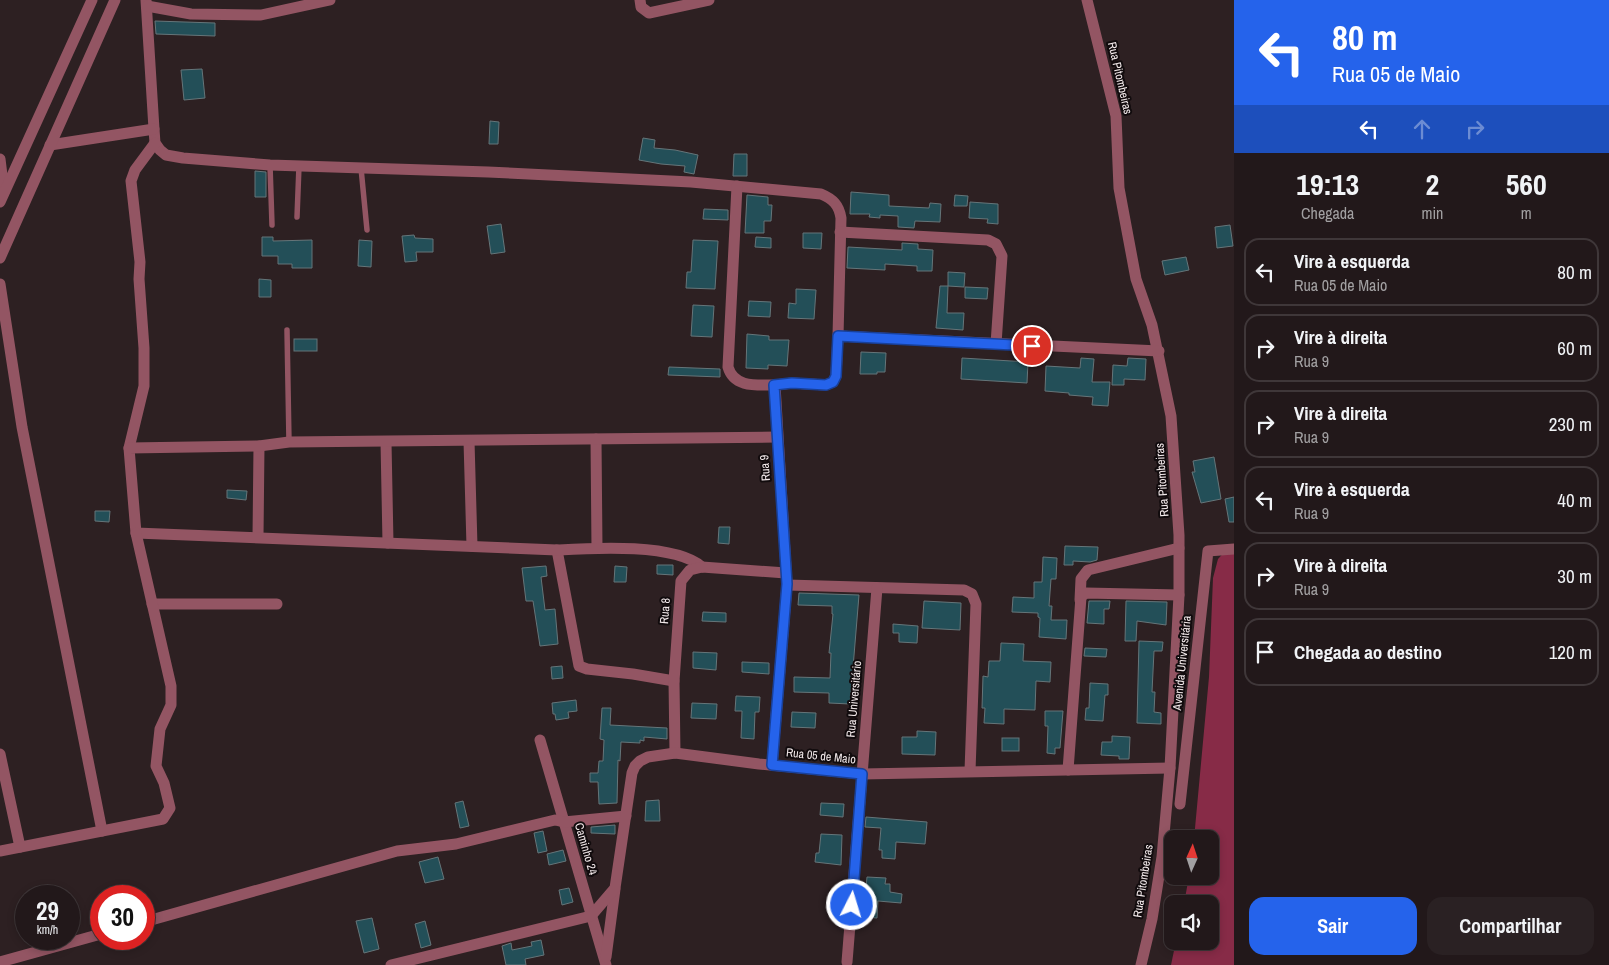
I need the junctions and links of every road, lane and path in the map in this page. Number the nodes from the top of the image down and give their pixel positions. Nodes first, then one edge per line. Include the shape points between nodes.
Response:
1 (92, 0) edge
2 (115, 0) edge
3 (330, 0) edge
4 (640, 0) edge
5 (709, 0) edge
6 (1087, 0) edge
7 (147, 3) edge
8 (154, 129) junction
9 (155, 143) junction
10 (50, 145) junction
11 (0, 159) edge
12 (270, 165) junction
13 (298, 166) junction
14 (361, 168) junction
15 (737, 186) junction
16 (2, 197) edge
17 (297, 217) dead end
18 (272, 225) dead end
19 (367, 230) dead end
20 (840, 232) junction
21 (0, 258) edge
22 (0, 284) edge
23 (287, 330) dead end
24 (838, 336) junction
25 (996, 344) junction
26 (1159, 351) junction
27 (774, 385) junction
28 (777, 437) junction
29 (596, 439) junction
30 (470, 441) junction
31 (289, 442) junction
32 (386, 442) junction
33 (259, 446) junction
34 (129, 448) junction
35 (136, 534) junction
36 (258, 537) junction
37 (388, 543) junction
38 (472, 546) junction
39 (597, 548) junction
40 (1179, 548) junction
41 (557, 550) junction
42 (1234, 550) edge
43 (682, 556) junction
44 (702, 567) junction
45 (787, 579) junction
46 (681, 581) junction
47 (877, 588) junction
48 (1180, 595) junction
49 (1080, 600) junction
50 (152, 604) junction
51 (277, 604) dead end
52 (674, 681) junction
53 (540, 740) dead end
54 (674, 753) junction
55 (0, 754) edge
56 (772, 765) junction
57 (1170, 768) junction
58 (1068, 770) junction
59 (970, 771) junction
60 (862, 774) junction
61 (1180, 804) dead end
62 (626, 816) junction
63 (564, 822) junction
64 (102, 831) junction
65 (20, 847) junction
66 (0, 851) edge
67 (615, 888) junction
68 (591, 916) junction
69 (155, 919) edge
70 (90, 937) edge
71 (847, 962) dead end
72 (3, 963) edge
73 (606, 963) edge
74 (391, 965) edge
75 (1141, 965) edge

1 - 16 street
2 - 10 street
3 - 7 street via 261,15 191,14
4 - 5 street via 641,7 649,13
6 - 26 street, Rua Pitombeiras via 1116,116 1119,188 1136,279
7 - 8 street
8 - 9 street
8 - 10 street
9 - 12 street via 172,157
9 - 34 street via 131,181 140,262 144,386
10 - 21 street
11 - 16 street
12 - 13 street
12 - 18 lane
13 - 14 street
13 - 17 lane
14 - 15 street
14 - 19 lane
15 - 20 street via 828,197 840,211
15 - 27 street via 728,367 739,383
20 - 24 street
20 - 25 street via 988,240 996,244 1002,256
22 - 64 street via 22,427
23 - 31 lane
24 - 25 street
24 - 27 street via 833,382 826,385
25 - 26 street
26 - 40 street, Rua Pitombeiras via 1171,416
27 - 28 street, Rua 9
28 - 29 street
28 - 45 street, Rua 9
29 - 30 street
29 - 39 street
30 - 32 street
30 - 38 street
31 - 32 street
31 - 33 street
32 - 37 street
33 - 34 street
33 - 36 street
34 - 35 street
35 - 36 street
35 - 50 street
36 - 37 street
37 - 38 street
38 - 41 street
39 - 41 street
39 - 43 street via 665,551
40 - 48 street, Rua Pitombeiras
40 - 49 street via 1088,570 1081,579
41 - 52 street via 579,666
42 - 61 street, Avenida Universitária via 1208,551
43 - 44 street
43 - 46 street, Rua 8
44 - 45 street
44 - 46 street via 690,570
45 - 47 street
45 - 56 street, Rua 9
46 - 52 street, Rua 8
47 - 59 street via 964,590 974,598
47 - 60 street, Rua Universitário
48 - 49 street via 1086,593
48 - 57 street, Rua Pitombeiras
49 - 58 street
50 - 51 street
50 - 64 street via 171,686 171,705 160,729 156,766 170,808 163,819
52 - 54 street, Rua 8
53 - 63 street, Caminho 24
54 - 56 street, Rua 05 de Maio
54 - 62 street, Rua 05 de Maio via 648,757 635,766
55 - 65 street
56 - 60 street, Rua 05 de Maio
57 - 58 street, Rua 05 de Maio
57 - 75 street, Rua Pitombeiras via 1162,857
58 - 59 street, Rua 05 de Maio
59 - 60 street, Rua 05 de Maio
60 - 71 street, Rua Universitário
62 - 63 street
62 - 67 street, Rua 05 de Maio
63 - 68 street, Caminho 24
63 - 69 street via 555,820 456,844 397,851
64 - 65 street
65 - 66 street
67 - 68 street
67 - 73 street, Rua 05 de Maio
68 - 73 street, Caminho 24
68 - 74 street
70 - 72 street

